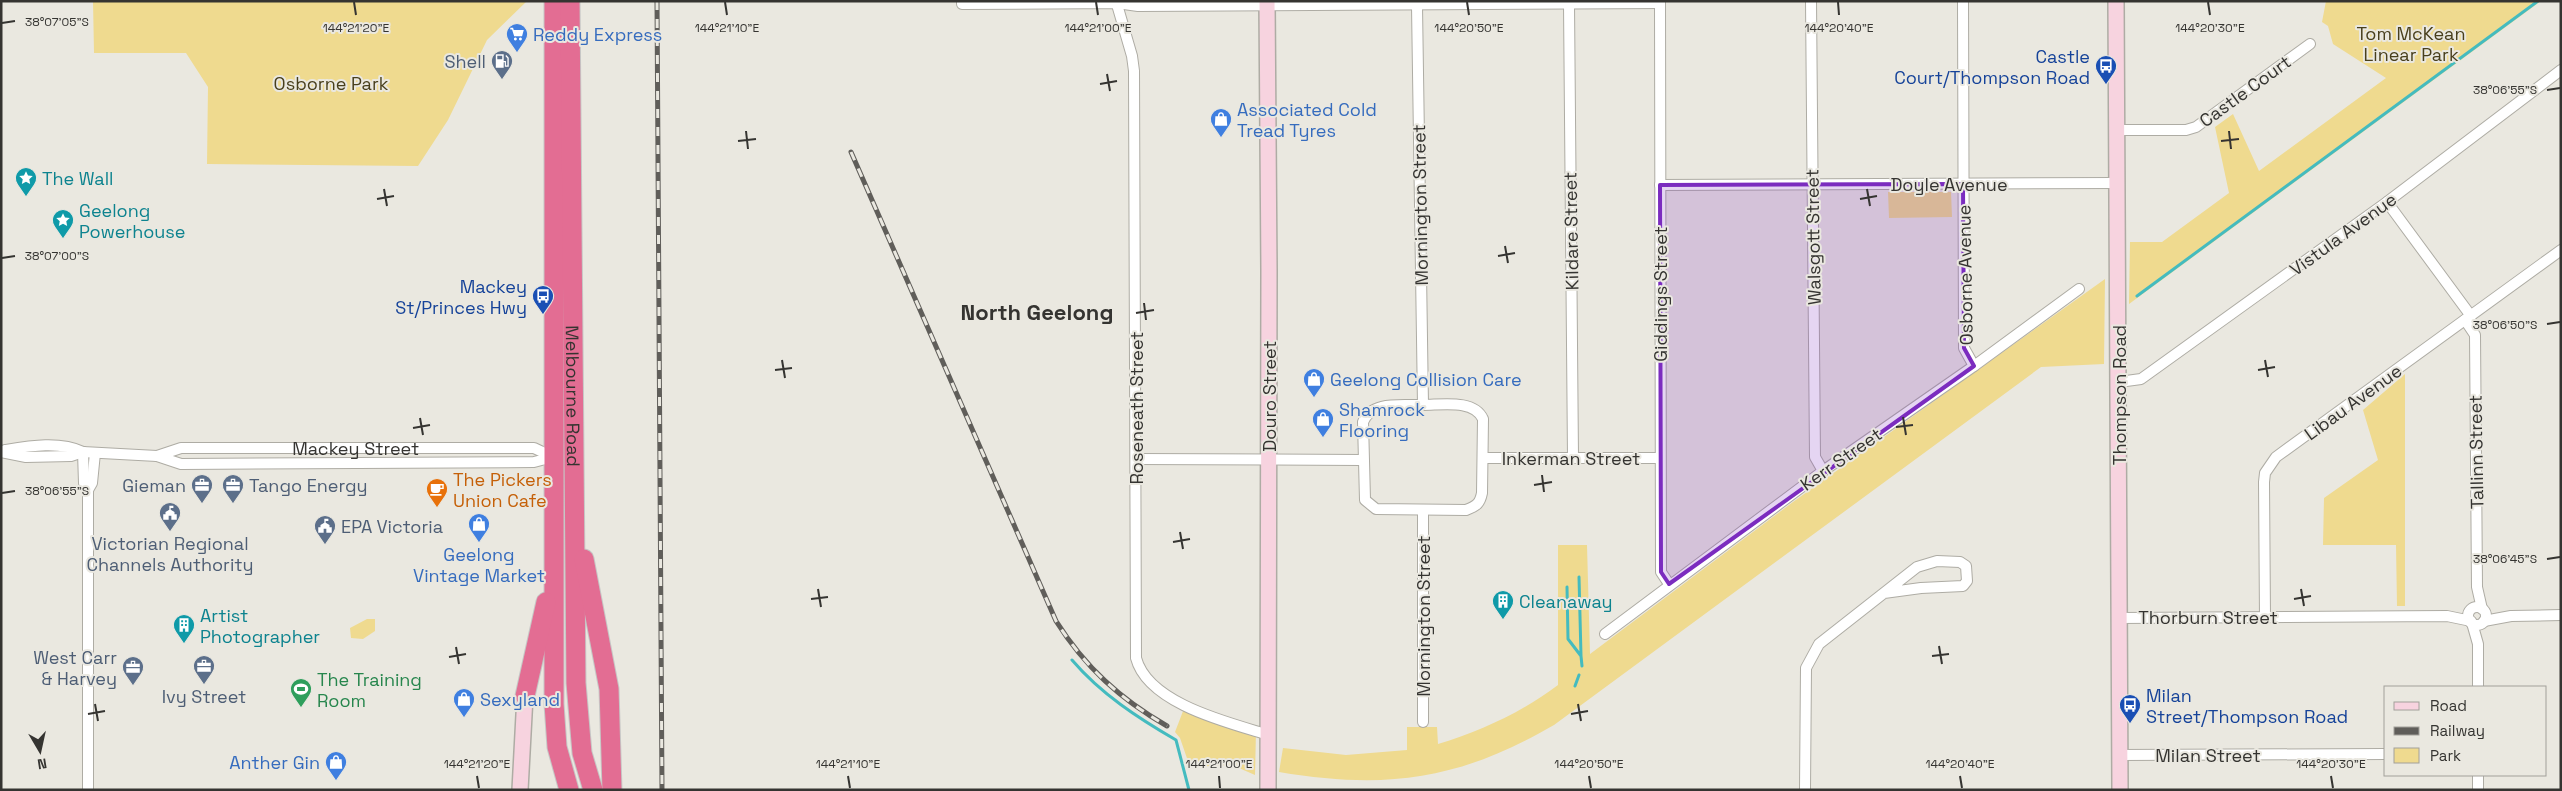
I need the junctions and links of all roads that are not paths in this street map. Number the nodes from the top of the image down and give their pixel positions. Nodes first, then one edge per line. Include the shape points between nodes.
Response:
1 (554, 1) edge
2 (570, 1) edge
3 (1811, 1) edge
4 (1963, 1) edge
5 (2116, 1) edge
6 (1117, 2) edge
7 (1660, 2) edge
8 (962, 3) edge
9 (1267, 3) edge
10 (1569, 4) junction
11 (1417, 6) junction
12 (2310, 44) dead end
13 (2561, 70) edge
14 (2117, 130) junction
15 (2118, 183) junction
16 (1963, 184) junction
17 (1660, 185) junction
18 (1812, 185) junction
19 (2387, 202) junction
20 (2561, 250) edge
21 (2079, 290) dead end
22 (2468, 318) junction
23 (1974, 366) junction
24 (2119, 382) junction
25 (1422, 405) junction
26 (455, 448) junction
27 (1, 452) edge
28 (83, 452) junction
29 (95, 453) junction
30 (156, 456) junction
31 (553, 457) junction
32 (574, 457) junction
33 (1573, 457) junction
34 (1483, 458) junction
35 (1660, 458) junction
36 (1136, 459) junction
37 (1269, 460) junction
38 (1363, 460) junction
39 (455, 462) junction
40 (1823, 471) junction
41 (88, 490) junction
42 (575, 496) junction
43 (1423, 510) junction
44 (554, 566) junction
45 (1669, 584) junction
46 (1884, 593) junction
47 (2561, 615) edge
48 (2477, 616) junction
49 (2265, 617) junction
50 (2120, 618) junction
51 (1606, 634) dead end
52 (2478, 686) edge
53 (525, 696) joint
54 (1423, 722) dead end
55 (1269, 735) junction
56 (2384, 754) edge
57 (2120, 755) junction
58 (2478, 776) edge
59 (88, 790) edge
60 (520, 790) edge
61 (569, 790) edge
62 (593, 790) edge
63 (612, 790) edge
64 (1268, 790) edge
65 (1806, 790) edge
66 (2120, 790) edge
67 (2478, 790) edge

1 - 31 highway, Melbourne Road
2 - 32 highway, Melbourne Road
3 - 18 street, Walsgott Street
4 - 16 street, Osborne Avenue
5 - 14 main road, Thompson Road
6 - 8 street
6 - 9 street via 1138,6
6 - 36 street, Roseneath Street via 1134,71
7 - 10 street
7 - 17 street, Giddings Street
9 - 11 street
9 - 37 main road, Douro Street
10 - 11 street
10 - 33 street, Kildare Street
11 - 25 street, Mornington Street
12 - 14 street, Castle Court via 2196,127 2186,130
13 - 19 street, Vistula Avenue
14 - 15 main road, Thompson Road
15 - 16 street, Doyle Avenue
15 - 24 main road, Thompson Road
16 - 18 street, Doyle Avenue
16 - 23 street, Osborne Avenue via 1964,348
17 - 18 street, Doyle Avenue
17 - 35 street, Giddings Street
18 - 40 street, Walsgott Street via 1815,457
19 - 22 street, Tallinn Street
19 - 24 street, Vistula Avenue via 2141,379
20 - 22 street, Libau Avenue
21 - 23 street, Kerr Street
22 - 48 street, Tallinn Street via 2475,335
22 - 49 street, Libau Avenue via 2276,457 2269,466 2264,482
23 - 40 street, Kerr Street
24 - 50 main road, Thompson Road
25 - 34 street via 1471,407 1479,411 1483,419
25 - 38 street via 1381,407 1366,414
26 - 30 street, Mackey Street via 181,448
26 - 31 street, Mackey Street via 534,448
26 - 39 street
27 - 28 street, Mackey Street via 25,447 71,446
28 - 29 street, Mackey Street
28 - 41 street via 84,483
29 - 30 street, Mackey Street
29 - 41 street via 92,483
30 - 39 street, Mackey Street via 181,464
31 - 32 highway, Mackey Street
31 - 39 street, Mackey Street via 534,462
31 - 44 highway, Melbourne Road
32 - 42 highway, Melbourne Road
33 - 34 street, Inkerman Street
33 - 35 street, Inkerman Street
34 - 43 street via 1481,502 1466,510
35 - 45 street, Giddings Street via 1661,572
36 - 37 street
36 - 55 street, Roseneath Street via 1136,649 1139,666 1151,682 1195,712
37 - 38 street
37 - 55 main road, Douro Street
38 - 43 street via 1364,493 1369,505 1376,509
40 - 45 street, Kerr Street
41 - 59 street
42 - 62 highway, Melbourne Road via 577,708 582,753
42 - 63 highway via 585,565 606,665
43 - 54 street, Mornington Street
44 - 53 highway
44 - 61 highway, Melbourne Road via 555,726
45 - 51 street, Kerr Street
46 - 46 street via 1911,570 1925,563 1960,562 1966,567 1966,582 1962,586
46 - 65 street via 1819,644 1809,660 1806,680
47 - 48 street, Thorburn Street
48 - 49 street, Thorburn Street
48 - 52 street, Tallinn Street
49 - 50 street, Thorburn Street
50 - 57 main road, Thompson Road
53 - 60 main road
55 - 64 main road, Douro Street
56 - 57 street, Milan Street
57 - 66 main road, Thompson Road
58 - 67 street

